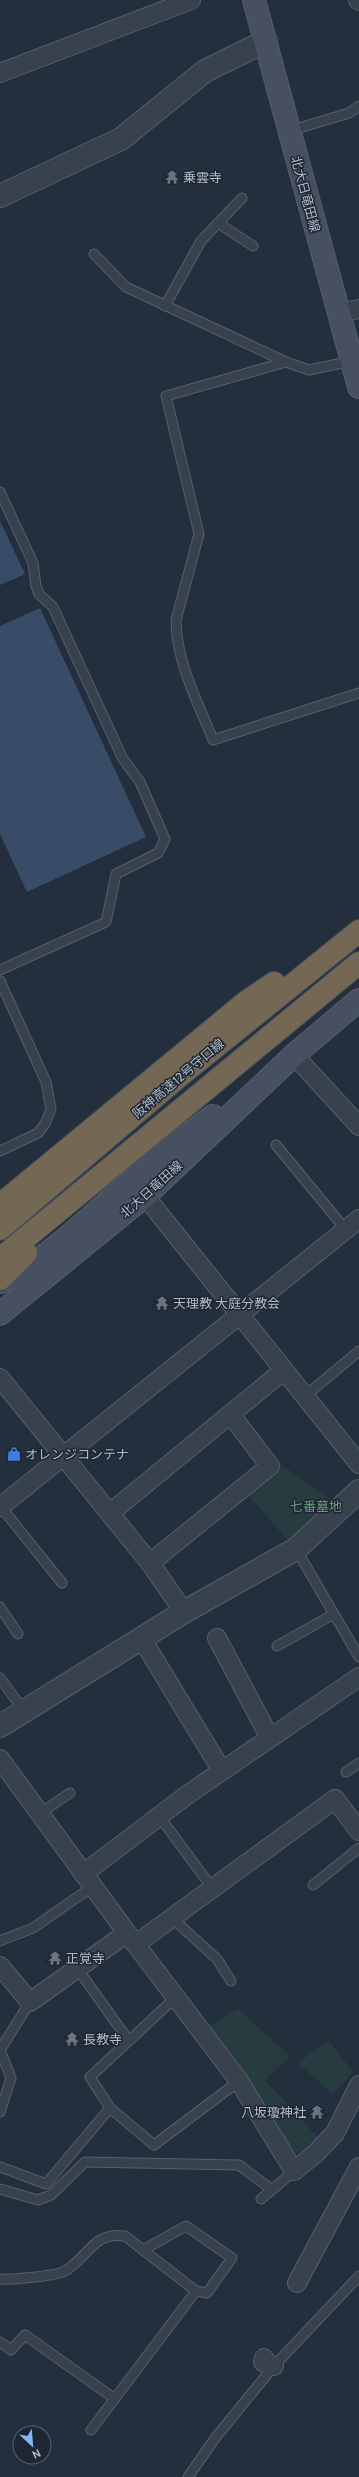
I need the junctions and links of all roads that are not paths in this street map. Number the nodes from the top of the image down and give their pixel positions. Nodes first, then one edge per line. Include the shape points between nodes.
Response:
1 (191, 0) edge
2 (254, 0) edge
3 (266, 42) junction
4 (0, 73) edge
5 (359, 106) edge
6 (289, 131) junction
7 (0, 196) edge
8 (242, 198) dead end
9 (218, 224) junction
10 (253, 246) dead end
11 (94, 254) dead end
12 (165, 306) junction
13 (349, 311) edge
14 (352, 361) junction
15 (286, 362) junction
16 (359, 387) edge
17 (0, 492) edge
18 (359, 693) edge
19 (359, 927) edge
20 (359, 931) edge
21 (359, 963) edge
22 (0, 970) edge
23 (0, 981) edge
24 (359, 1000) edge
25 (294, 1055) junction
26 (359, 1126) edge
27 (276, 1145) dead end
28 (0, 1151) edge
29 (96, 1180) junction
30 (145, 1196) junction
31 (0, 1204) edge
32 (352, 1225) edge
33 (0, 1229) edge
34 (0, 1260) edge
35 (0, 1279) edge
36 (0, 1282) edge
37 (0, 1314) edge
38 (241, 1316) junction
39 (359, 1351) edge
40 (283, 1371) junction
41 (0, 1378) edge
42 (305, 1396) junction
43 (231, 1415) junction
44 (64, 1456) junction
45 (359, 1464) edge
46 (359, 1491) edge
47 (0, 1507) edge
48 (110, 1513) junction
49 (296, 1548) junction
50 (150, 1563) junction
51 (62, 1583) dead end
52 (0, 1607) edge
53 (184, 1612) junction
54 (334, 1614) junction
55 (18, 1634) dead end
56 (217, 1638) dead end
57 (142, 1639) junction
58 (277, 1646) dead end
59 (359, 1657) edge
60 (359, 1677) edge
61 (0, 1678) edge
62 (24, 1711) junction
63 (0, 1726) edge
64 (270, 1738) junction
65 (0, 1759) edge
66 (359, 1763) edge
67 (222, 1771) junction
68 (346, 1772) dead end
69 (70, 1793) dead end
70 (39, 1814) junction
71 (159, 1816) junction
72 (359, 1831) edge
73 (359, 1848) edge
74 (87, 1881) junction
75 (313, 1885) dead end
76 (213, 1889) junction
77 (172, 1918) junction
78 (131, 1939) junction
79 (0, 1942) edge
80 (0, 1966) edge
81 (77, 1968) junction
82 (231, 1981) dead end
83 (176, 1997) junction
84 (30, 2002) junction
85 (129, 2041) junction
86 (0, 2050) edge
87 (239, 2081) junction
88 (359, 2085) edge
89 (110, 2108) junction
90 (0, 2112) edge
91 (0, 2167) edge
92 (359, 2167) edge
93 (294, 2171) junction
94 (0, 2188) edge
95 (271, 2189) junction
96 (261, 2199) dead end
97 (143, 2250) junction
98 (359, 2276) edge
99 (0, 2279) edge
100 (296, 2283) dead end
101 (196, 2291) junction
102 (0, 2342) edge
103 (115, 2399) junction
104 (90, 2430) dead end
105 (188, 2477) edge

1 - 4 street
2 - 3 main road, 北大日竜田線
3 - 6 main road, 北大日竜田線
3 - 7 street via 205,71 121,139
5 - 6 lane via 349,112
6 - 13 main road, 北大日竜田線
8 - 9 lane
9 - 10 lane
9 - 12 lane via 201,241
11 - 12 lane via 126,287
12 - 15 lane
13 - 14 main road, 北大日竜田線
14 - 15 lane via 309,370
14 - 16 main road, 北大日竜田線
15 - 18 lane via 166,396 199,534 176,620 176,635 183,664 213,740
17 - 22 lane via 33,563 38,590 53,608 125,764 140,782 164,839 158,853 116,874 106,922
19 - 31 highway via 246,1002
20 - 33 highway, 阪神高速12号守口線 via 177,1078
21 - 29 highway, 阪神高速12号守口線
23 - 28 lane via 46,1082 51,1109 38,1133
24 - 25 main road, 北大日竜田線
25 - 26 street
25 - 30 main road, 北大日竜田線
25 - 36 main road, 北大日竜田線 via 170,1147 51,1251
27 - 32 lane
29 - 34 highway, 阪神高速12号守口線
29 - 35 highway
30 - 37 main road, 北大日竜田線
30 - 38 street
32 - 38 street
38 - 40 street
38 - 44 street
39 - 42 lane
40 - 42 street
40 - 43 street
41 - 44 street
42 - 45 street
43 - 48 street
43 - 50 street via 270,1466
44 - 47 street
44 - 48 street
46 - 49 street
47 - 51 lane
48 - 50 street
49 - 53 street
49 - 54 lane
50 - 53 street
52 - 55 lane
53 - 57 street
54 - 58 lane
54 - 59 lane
56 - 64 street
57 - 62 street
57 - 67 street
60 - 64 street
61 - 62 lane
62 - 63 street
64 - 67 street
65 - 70 street
66 - 68 lane
67 - 71 street
69 - 70 lane
70 - 74 street
71 - 74 street
71 - 76 lane
72 - 76 street via 335,1799
73 - 75 lane
74 - 78 street
74 - 79 lane via 33,1928
76 - 77 street
77 - 78 street
77 - 82 lane via 217,1959
78 - 81 street
78 - 83 street
80 - 84 street
81 - 84 street
81 - 85 lane
83 - 85 lane
83 - 87 street
84 - 86 lane
85 - 89 lane via 90,2077
86 - 90 lane via 11,2078
87 - 89 lane via 154,2145
87 - 93 street
88 - 93 street via 335,2134
89 - 91 lane via 46,2184
92 - 100 street
93 - 95 lane
94 - 95 lane via 38,2200 51,2195 85,2162 239,2165
95 - 96 lane
97 - 99 lane via 125,2236 112,2234 98,2239 85,2256 63,2272
97 - 101 lane
97 - 101 lane via 186,2226 225,2251 232,2258 207,2293
98 - 105 lane via 269,2362
101 - 103 lane
102 - 103 lane via 11,2350 25,2335
103 - 104 lane

